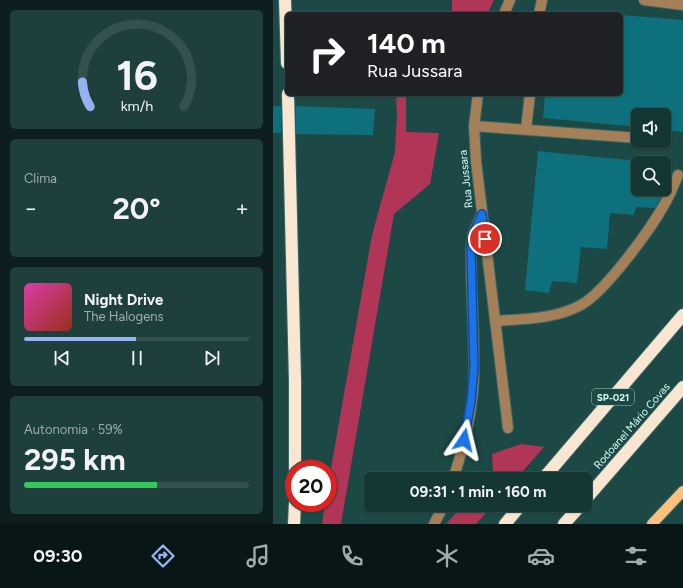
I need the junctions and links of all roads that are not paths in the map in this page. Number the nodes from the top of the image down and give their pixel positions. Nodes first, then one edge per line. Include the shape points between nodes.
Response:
1 (285, 0) edge
2 (510, 0) edge
3 (542, 0) edge
4 (644, 0) edge
5 (683, 5) edge
6 (285, 12) edge
7 (505, 12) edge
8 (539, 12) edge
9 (288, 96) edge
10 (478, 96) edge
11 (530, 96) edge
12 (474, 126) junction
13 (526, 129) junction
14 (631, 137) edge
15 (678, 175) dead end
16 (482, 214) junction
17 (683, 315) edge
18 (495, 321) junction
19 (683, 387) edge
20 (508, 428) dead end
21 (295, 460) edge
22 (455, 472) edge
23 (549, 472) edge
24 (683, 491) edge
25 (592, 492) edge
26 (295, 512) edge
27 (440, 512) edge
28 (515, 512) edge
29 (575, 512) edge
30 (294, 524) edge
31 (434, 524) edge
32 (505, 524) edge
33 (564, 524) edge
34 (652, 524) edge

1 - 6 highway
2 - 7 street
3 - 8 street
4 - 5 street
9 - 21 highway
10 - 12 street, Rua Jussara
11 - 13 street
12 - 13 street
12 - 16 street, Rua Jussara
13 - 14 street
15 - 18 street via 655,220 592,298 559,313
16 - 18 street, Rua Jussara
16 - 22 street via 473,234 471,248 474,368 471,402
17 - 23 highway, SP-021
18 - 20 street, Rua Jussara
19 - 25 highway, Rodoanel Mário Covas
24 - 34 main road
26 - 30 highway
27 - 31 street
28 - 32 highway
29 - 33 highway

